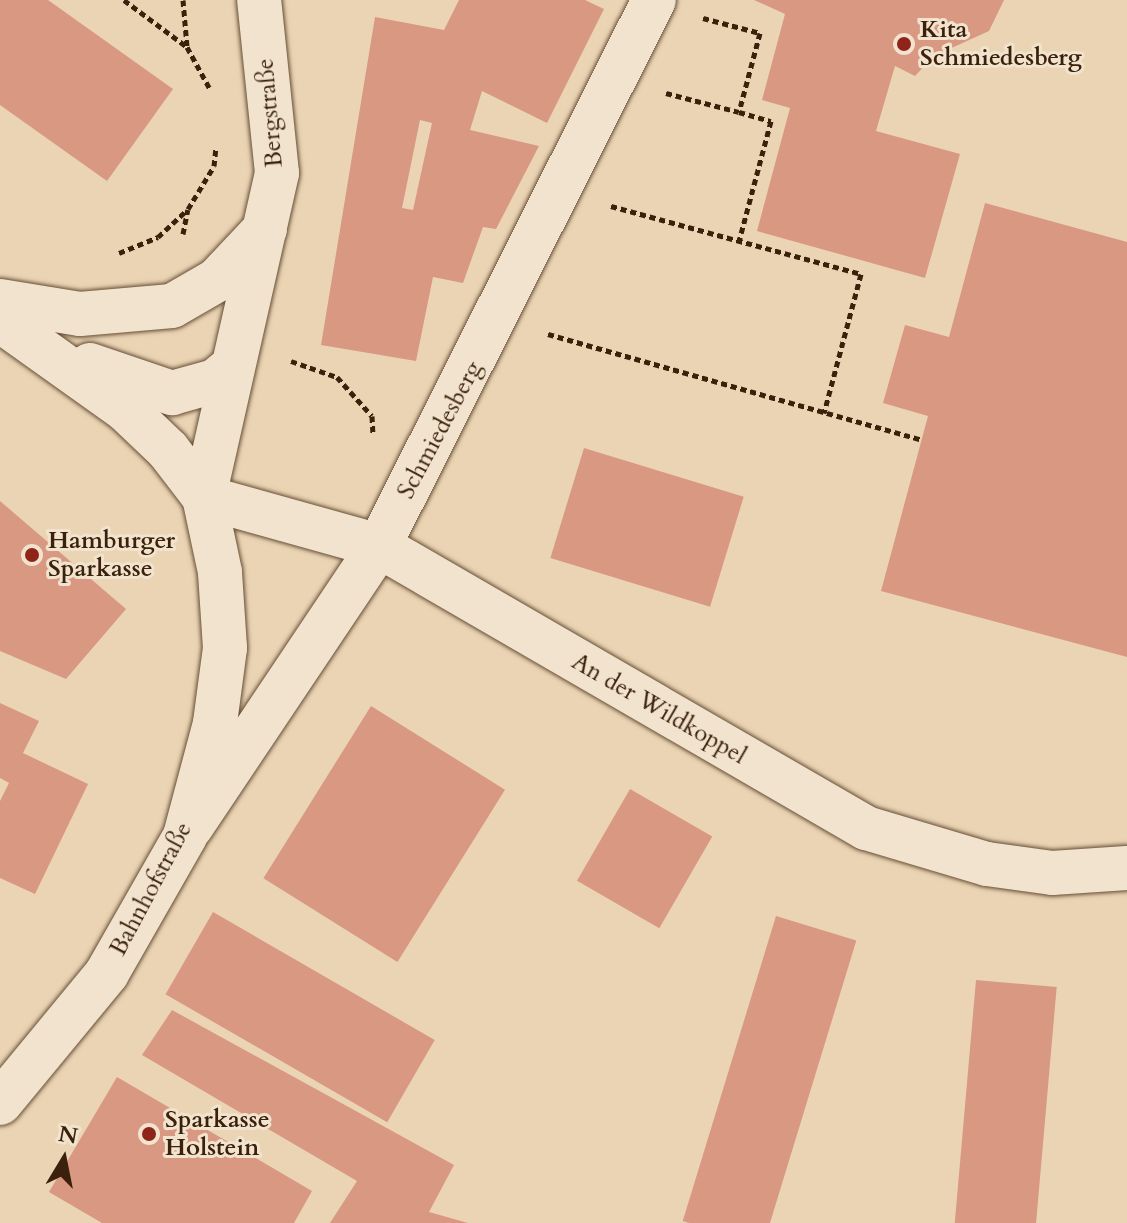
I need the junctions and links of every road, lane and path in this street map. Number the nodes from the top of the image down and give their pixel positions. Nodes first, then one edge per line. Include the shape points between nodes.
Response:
1 (124, 0) edge
2 (183, 0) edge
3 (259, 0) edge
4 (653, 2) edge
5 (615, 80) junction
6 (739, 112) junction
7 (560, 192) junction
8 (188, 209) dead end
9 (269, 225) junction
10 (739, 241) junction
11 (108, 258) dead end
12 (0, 301) edge
13 (497, 319) junction
14 (0, 320) edge
15 (36, 343) junction
16 (232, 367) junction
17 (824, 413) junction
18 (922, 440) dead end
19 (204, 497) junction
20 (379, 546) junction
21 (185, 836) junction
22 (1127, 868) edge
23 (0, 1103) edge

1 - 2 path via 187,47
3 - 9 main road, Bergstraße via 277,173
4 - 5 main road, Schmiedesberg
4 - 6 path via 760,33
5 - 6 path
5 - 7 main road, Schmiedesberg
6 - 10 path via 771,121
7 - 10 path
7 - 13 main road, Schmiedesberg
8 - 11 path via 158,237
9 - 12 main road via 217,280 172,306 80,314
9 - 16 main road, Bergstraße
10 - 17 path via 861,274
13 - 17 path
13 - 20 main road, Schmiedesberg
14 - 15 main road
15 - 16 main road via 136,385 172,393 215,381
15 - 19 main road via 126,410 168,450
16 - 19 main road, Bergstraße
17 - 18 path
19 - 20 main road, An der Wildkoppel
19 - 21 main road, Bahnhofstraße via 220,572 225,648 215,723
20 - 21 main road, Schmiedesberg
20 - 22 main road, An der Wildkoppel via 866,828 987,864 1052,873
21 - 23 main road, Bahnhofstraße via 107,973

